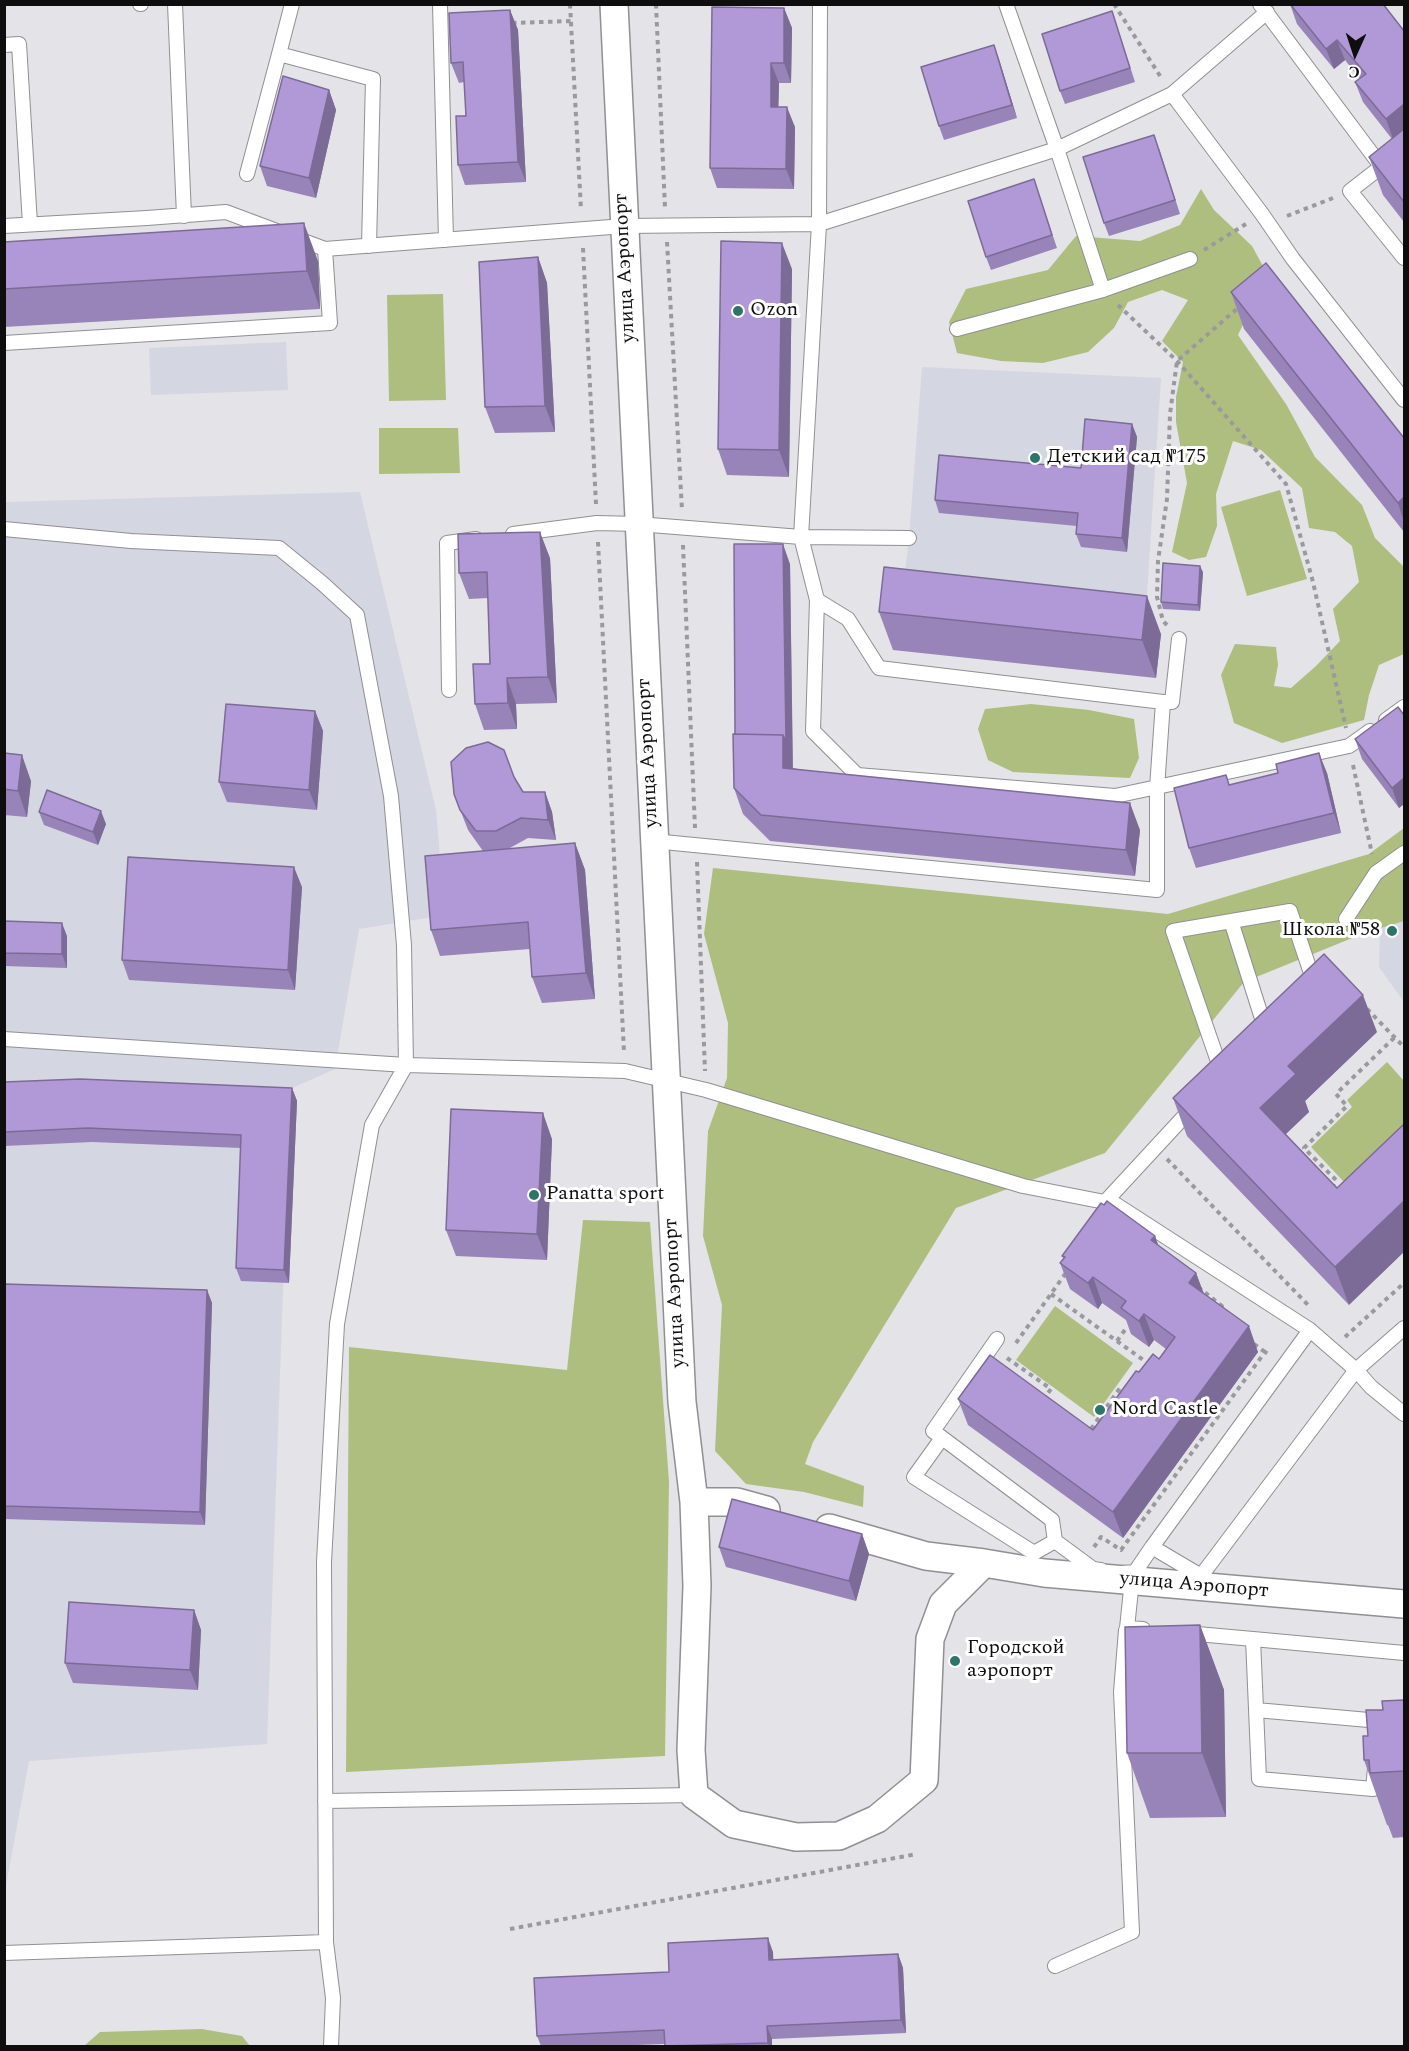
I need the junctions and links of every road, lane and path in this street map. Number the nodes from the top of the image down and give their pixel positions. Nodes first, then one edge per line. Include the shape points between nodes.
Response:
1 (175, 4) edge
2 (292, 4) edge
3 (440, 4) edge
4 (614, 4) edge
5 (820, 4) edge
6 (1006, 4) edge
7 (1114, 4) edge
8 (1263, 8) edge
9 (571, 21) dead end
10 (512, 22) edge
11 (4, 45) edge
12 (279, 54) junction
13 (1172, 94) junction
14 (1057, 149) junction
15 (1404, 149) edge
16 (1381, 166) junction
17 (247, 174) dead end
18 (1350, 191) junction
19 (184, 216) junction
20 (1265, 218) junction
21 (30, 224) junction
22 (819, 224) junction
23 (4, 226) edge
24 (624, 226) junction
25 (446, 240) junction
26 (369, 246) junction
27 (325, 249) junction
28 (1404, 258) edge
29 (1190, 259) joint
30 (1102, 290) junction
31 (1239, 306) edge
32 (957, 329) dead end
33 (4, 343) edge
34 (1177, 362) junction
35 (1404, 400) edge
36 (638, 524) junction
37 (4, 529) edge
38 (801, 537) junction
39 (909, 538) dead end
40 (817, 600) junction
41 (1179, 639) joint
42 (449, 690) dead end
43 (1163, 702) junction
44 (1404, 706) edge
45 (1350, 746) junction
46 (1157, 788) junction
47 (653, 841) junction
48 (1404, 853) edge
49 (1376, 873) junction
50 (1346, 919) dead end
51 (1231, 921) junction
52 (1298, 998) edge
53 (1364, 1006) dead end
54 (1266, 1031) edge
55 (1395, 1037) junction
56 (4, 1039) edge
57 (1404, 1047) edge
58 (406, 1065) junction
59 (665, 1079) junction
60 (1165, 1156) dead end
61 (1339, 1195) edge
62 (1106, 1201) junction
63 (1070, 1267) edge
64 (1404, 1283) edge
65 (1197, 1286) edge
66 (1051, 1294) junction
67 (1313, 1309) dead end
68 (1215, 1316) edge
69 (1127, 1327) edge
70 (1404, 1328) edge
71 (1310, 1330) junction
72 (997, 1339) dead end
73 (1249, 1340) edge
74 (1342, 1340) dead end
75 (1117, 1341) junction
76 (1265, 1352) junction
77 (1276, 1360) dead end
78 (1149, 1364) junction
79 (1158, 1366) edge
80 (1356, 1370) junction
81 (1144, 1372) edge
82 (1128, 1394) edge
83 (1054, 1403) edge
84 (1404, 1414) edge
85 (1100, 1436) edge
86 (942, 1438) junction
87 (694, 1502) junction
88 (1055, 1541) junction
89 (1152, 1546) junction
90 (1092, 1550) dead end
91 (984, 1563) junction
92 (1132, 1580) junction
93 (1404, 1604) edge
94 (1127, 1628) junction
95 (1253, 1639) junction
96 (1404, 1653) edge
97 (1256, 1710) junction
98 (1380, 1721) junction
99 (1396, 1723) edge
100 (694, 1795) junction
101 (325, 1801) junction
102 (917, 1854) dead end
103 (510, 1929) dead end
104 (326, 1942) junction
105 (4, 1953) edge
106 (1055, 1966) dead end
107 (331, 2046) edge

1 - 19 lane
2 - 12 lane
3 - 25 lane
4 - 24 street, улица Аэропорт
5 - 22 lane
6 - 14 lane
7 - 13 path
8 - 13 lane
8 - 16 lane
9 - 10 path
11 - 21 lane via 19,44
12 - 17 lane
12 - 26 lane via 373,79
13 - 14 lane
13 - 20 lane
14 - 22 lane
14 - 30 lane
15 - 16 lane
16 - 18 lane
18 - 20 path
18 - 28 lane
19 - 21 lane
19 - 27 lane via 226,212
20 - 29 path
20 - 35 lane
21 - 23 lane
22 - 24 lane
22 - 38 lane
24 - 25 lane
24 - 36 street, улица Аэропорт
25 - 26 lane
26 - 27 lane
27 - 33 lane via 330,323
29 - 30 lane
30 - 32 lane
30 - 34 path
31 - 34 path
34 - 41 path via 1156,597 1163,621
34 - 45 path via 1286,484
36 - 38 lane
36 - 42 lane via 597,523 447,543
36 - 47 street, улица Аэропорт
37 - 58 lane via 132,541 279,548 357,615 391,796 404,945
38 - 39 lane
38 - 40 lane
40 - 43 lane via 848,619 879,668
40 - 46 lane via 813,731 857,775 1115,796
41 - 43 lane via 1172,702
43 - 46 lane
44 - 45 lane
45 - 46 lane
45 - 49 path
46 - 47 lane via 1157,890
47 - 59 street, улица Аэропорт
48 - 49 lane
49 - 50 lane
51 - 52 lane via 1290,911 1314,982
51 - 54 lane
51 - 62 lane via 1173,931 1226,1072
53 - 55 path
55 - 57 path
55 - 61 path via 1335,1094 1347,1106 1304,1148 1336,1180 1331,1187
56 - 58 lane
58 - 59 lane via 625,1071
58 - 101 lane via 372,1125 337,1324 324,1562
59 - 62 lane via 1023,1186
59 - 87 street, улица Аэропорт via 682,1402
60 - 67 path
62 - 71 lane
63 - 66 path
64 - 74 path
65 - 68 path via 1222,1306
66 - 75 path
66 - 83 path via 1006,1357 1051,1389 1046,1397
69 - 75 path
70 - 80 lane
71 - 80 lane
71 - 89 lane
72 - 86 lane via 933,1431
73 - 76 path
75 - 78 path
76 - 77 path
76 - 90 path via 1121,1550 1101,1537
78 - 79 path via 1152,1361
78 - 81 path
80 - 84 lane
80 - 89 lane via 1201,1576
82 - 85 path via 1120,1388 1090,1429
86 - 88 lane via 1052,1520
86 - 88 lane via 914,1477 1034,1553
87 - 91 street, улица Аэропорт via 737,1502 926,1556
87 - 100 street, улица Аэропорт
88 - 89 lane via 1093,1569 1116,1574 1135,1572
91 - 92 street, улица Аэропорт via 1044,1573
91 - 100 street via 944,1604 930,1639 924,1780 877,1819 839,1836 796,1837 734,1824
92 - 93 street, улица Аэропорт
92 - 94 lane
94 - 95 lane
94 - 106 lane via 1121,1692 1132,1932
95 - 96 lane
95 - 97 lane
97 - 98 lane
97 - 98 lane via 1259,1779 1373,1789
98 - 99 lane
100 - 101 lane
101 - 104 lane
102 - 103 path
104 - 105 lane
104 - 107 lane via 333,1998

